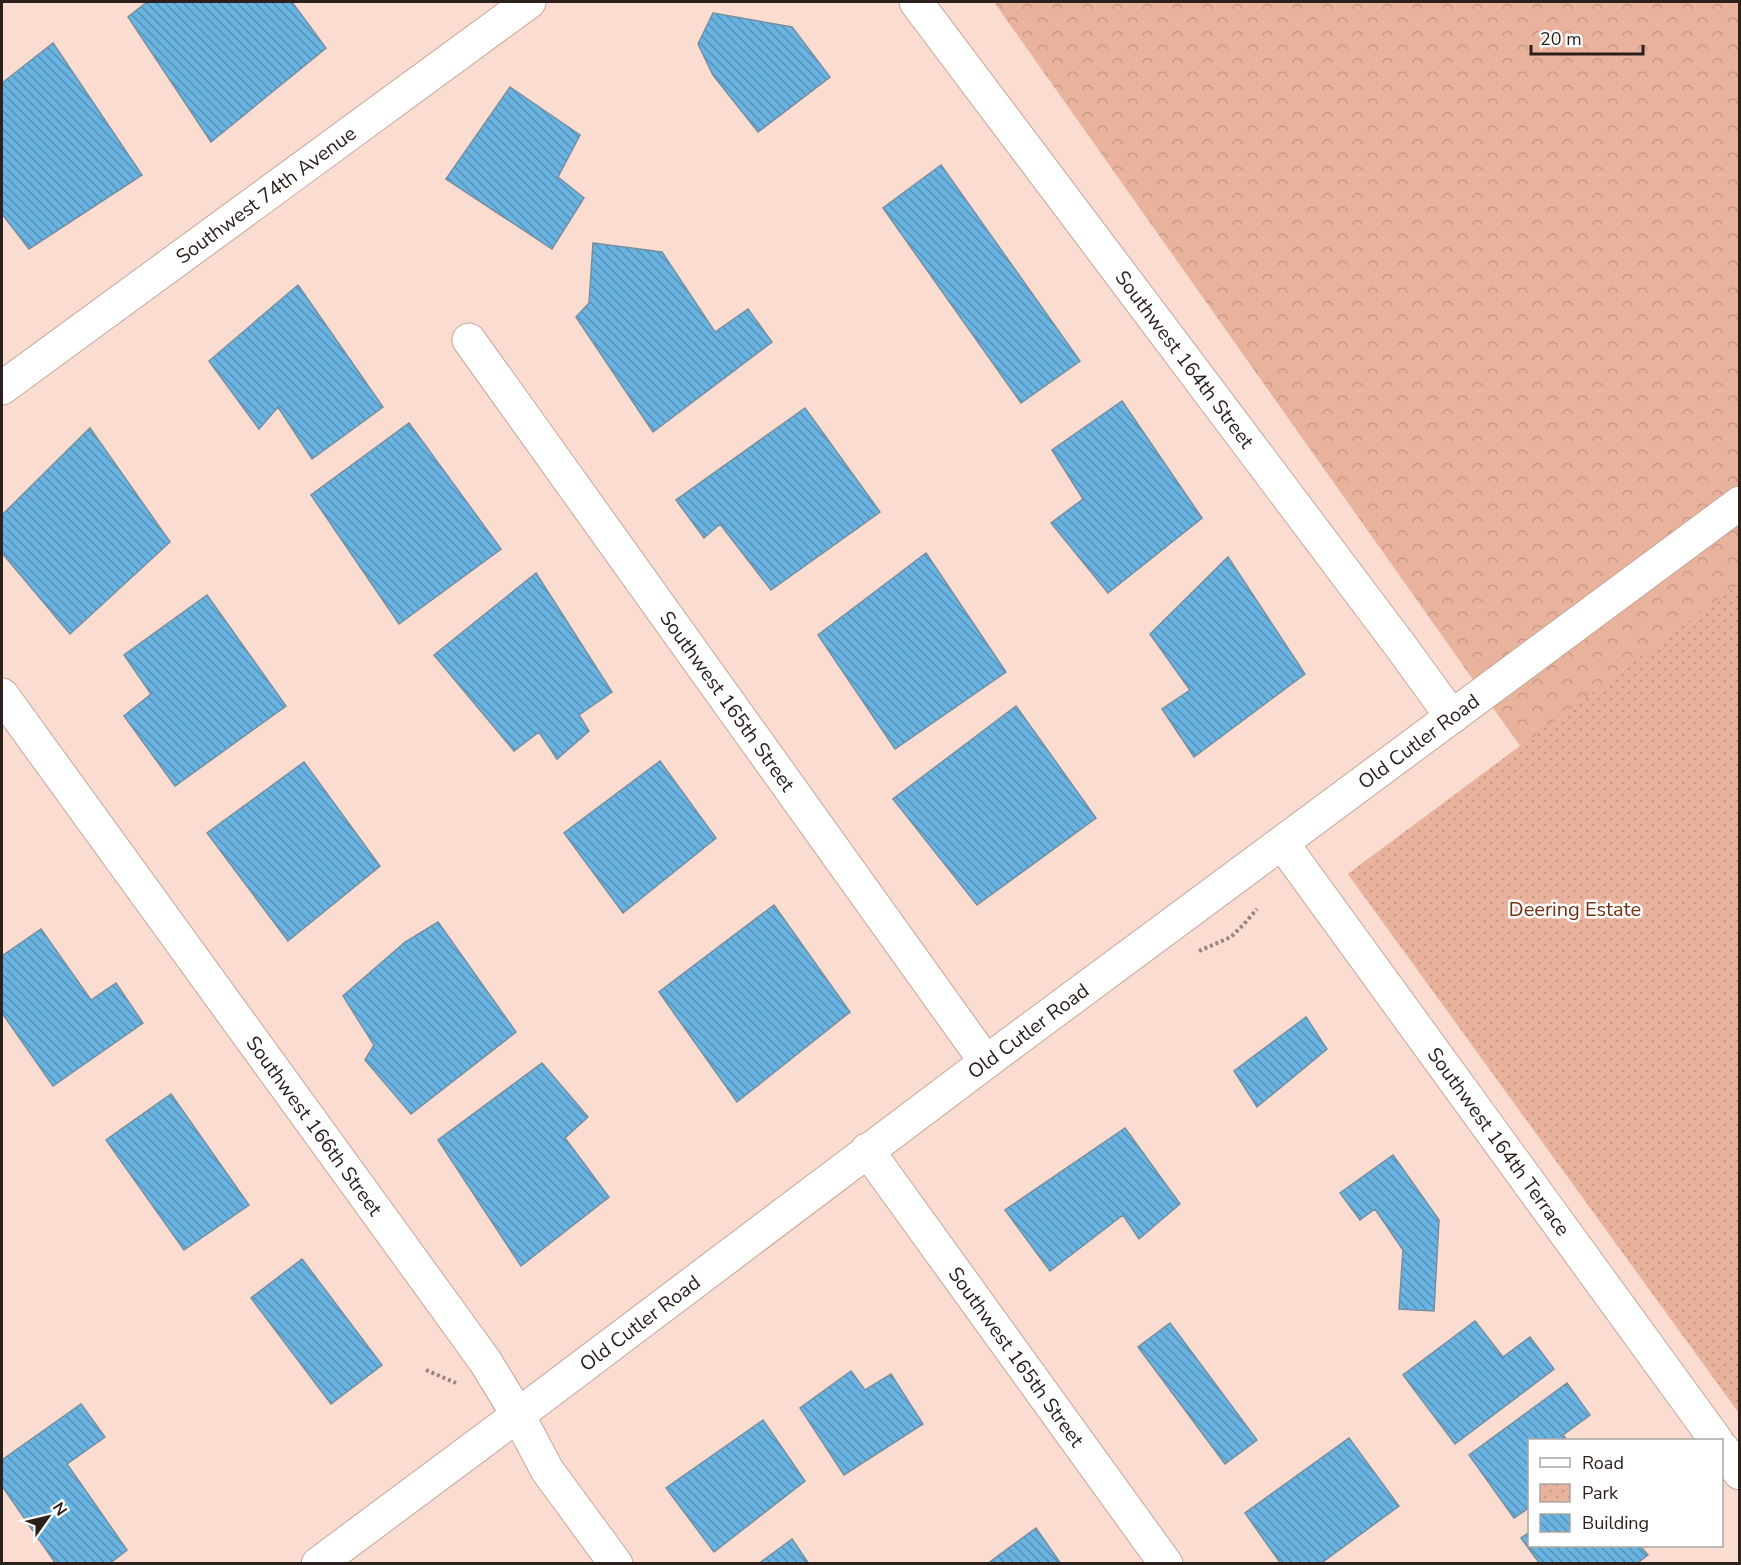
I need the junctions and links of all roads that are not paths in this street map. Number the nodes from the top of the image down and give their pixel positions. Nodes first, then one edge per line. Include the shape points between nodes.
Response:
1 (529, 2) edge
2 (916, 2) edge
3 (469, 340) dead end
4 (2, 388) edge
5 (1740, 503) edge
6 (2, 695) edge
7 (1452, 717) junction
8 (1282, 843) junction
9 (986, 1062) junction
10 (867, 1150) junction
11 (518, 1415) junction
12 (1715, 1439) edge
13 (1723, 1449) edge
14 (1740, 1473) edge
15 (318, 1563) edge
16 (616, 1563) edge
17 (1166, 1563) edge

1 - 4 street, Southwest 74th Avenue
2 - 7 street, Southwest 164th Street
3 - 9 street, Southwest 165th Street
5 - 7 street, Old Cutler Road
6 - 11 street, Southwest 166th Street via 485,1361
7 - 8 street, Old Cutler Road
8 - 9 street, Old Cutler Road
8 - 12 street, Southwest 164th Terrace
9 - 10 street, Old Cutler Road
10 - 11 street, Old Cutler Road
10 - 17 street, Southwest 165th Street
11 - 15 street, Old Cutler Road
11 - 16 street, Southwest 166th Street via 547,1470
13 - 14 street

